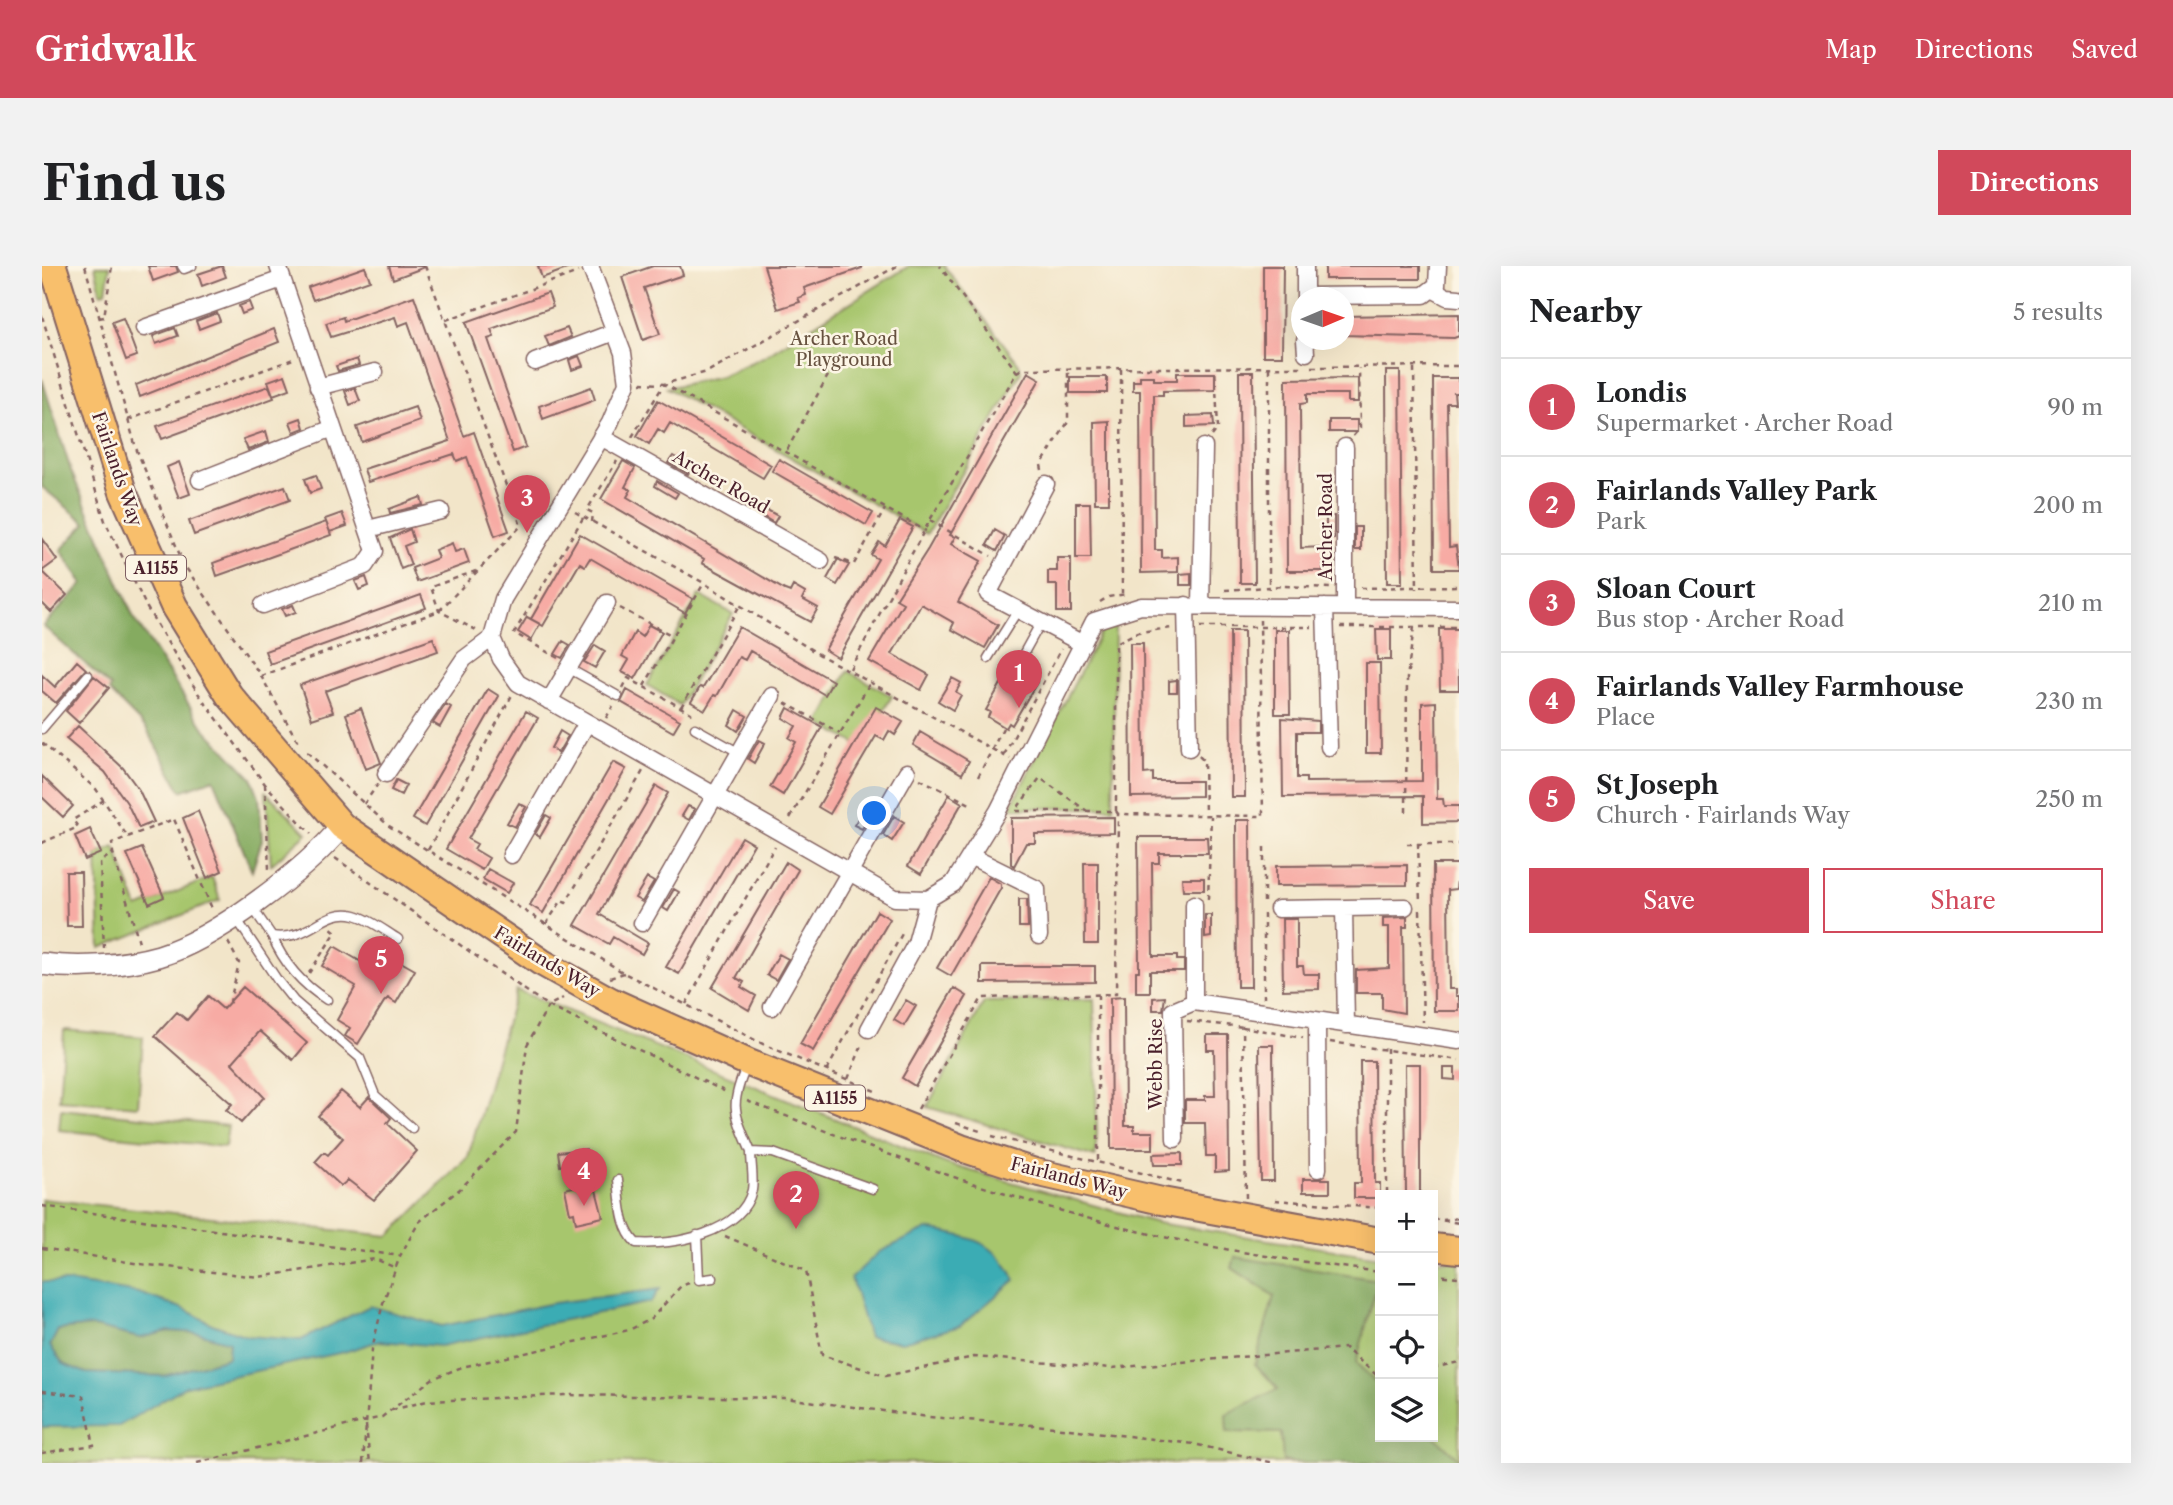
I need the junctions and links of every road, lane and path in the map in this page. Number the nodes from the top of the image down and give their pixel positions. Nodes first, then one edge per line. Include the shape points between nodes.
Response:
1 (53, 266) edge
2 (85, 266) edge
3 (112, 266) edge
4 (182, 266) edge
5 (192, 266) edge
6 (426, 266) edge
7 (590, 266) edge
8 (897, 266) edge
9 (940, 266) edge
10 (1305, 266) edge
11 (1438, 266) edge
12 (280, 272) edge
13 (1305, 287) edge
14 (1434, 290) junction
15 (1354, 296) edge
16 (1459, 298) edge
17 (99, 319) junction
18 (446, 320) junction
19 (144, 328) dead end
20 (614, 332) junction
21 (307, 354) junction
22 (534, 362) dead end
23 (1459, 366) edge
24 (1215, 367) junction
25 (1269, 367) junction
26 (1359, 368) junction
27 (1414, 368) junction
28 (1068, 369) junction
29 (1121, 369) junction
30 (375, 372) dead end
31 (830, 372) dead end
32 (1017, 372) junction
33 (627, 383) junction
34 (664, 384) junction
35 (318, 387) junction
36 (128, 419) junction
37 (333, 428) junction
38 (601, 437) junction
39 (1204, 447) joint
40 (1345, 447) joint
41 (787, 450) junction
42 (200, 480) dead end
43 (1046, 484) joint
44 (508, 496) junction
45 (556, 502) dead end
46 (886, 509) junction
47 (587, 510) dead end
48 (441, 512) dead end
49 (583, 517) junction
50 (930, 520) junction
51 (368, 529) junction
52 (926, 531) junction
53 (821, 561) joint
54 (1003, 563) junction
55 (479, 569) junction
56 (704, 583) junction
57 (1122, 594) dead end
58 (607, 603) joint
59 (263, 605) dead end
60 (740, 605) junction
61 (1194, 605) junction
62 (1264, 606) junction
63 (1325, 607) junction
64 (1345, 607) junction
65 (1417, 608) junction
66 (1459, 608) edge
67 (1018, 610) junction
68 (439, 611) junction
69 (1041, 622) junction
70 (1186, 626) junction
71 (1260, 627) junction
72 (1326, 627) junction
73 (1414, 627) junction
74 (1459, 627) edge
75 (673, 636) junction
76 (492, 638) junction
77 (1083, 644) junction
78 (988, 658) dead end
79 (1020, 660) dead end
80 (569, 667) junction
81 (849, 671) junction
82 (88, 675) dead end
83 (261, 677) junction
84 (518, 683) junction
85 (870, 683) junction
86 (644, 685) junction
87 (618, 696) junction
88 (772, 696) joint
89 (549, 701) junction
90 (681, 708) junction
91 (593, 727) junction
92 (695, 728) joint
93 (1003, 728) dead end
94 (42, 729) edge
95 (840, 733) junction
96 (42, 743) edge
97 (1189, 747) joint
98 (1329, 747) dead end
99 (993, 748) junction
100 (738, 752) junction
101 (650, 759) junction
102 (1010, 759) dead end
103 (907, 772) joint
104 (386, 774) joint
105 (978, 777) dead end
106 (265, 784) dead end
107 (714, 795) junction
108 (104, 800) junction
109 (364, 804) junction
110 (970, 804) dead end
111 (998, 811) junction
112 (1015, 811) junction
113 (1087, 811) junction
114 (1117, 812) junction
115 (1406, 812) dead end
116 (1205, 816) junction
117 (1211, 816) junction
118 (790, 818) dead end
119 (342, 826) junction
120 (127, 836) junction
121 (42, 843) edge
122 (1418, 843) junction
123 (1407, 844) dead end
124 (1459, 844) edge
125 (775, 845) dead end
126 (1264, 848) dead end
127 (323, 849) junction
128 (428, 851) junction
129 (113, 853) junction
130 (511, 855) dead end
131 (970, 856) junction
132 (269, 869) dead end
133 (849, 871) junction
134 (928, 899) junction
135 (1194, 904) joint
136 (1405, 907) dead end
137 (1343, 908) junction
138 (1278, 909) dead end
139 (233, 921) junction
140 (322, 921) junction
141 (642, 923) dead end
142 (546, 924) junction
143 (906, 926) dead end
144 (272, 936) junction
145 (1039, 936) dead end
146 (398, 939) dead end
147 (144, 959) junction
148 (42, 964) edge
149 (105, 964) junction
150 (303, 984) junction
151 (1098, 995) junction
152 (566, 996) dead end
153 (327, 1000) dead end
154 (1194, 1002) junction
155 (686, 1004) junction
156 (229, 1006) dead end
157 (548, 1006) junction
158 (772, 1007) dead end
159 (1264, 1014) junction
160 (1173, 1020) junction
161 (1318, 1021) junction
162 (1346, 1025) junction
163 (1243, 1027) dead end
164 (869, 1030) joint
165 (1386, 1031) junction
166 (1424, 1036) junction
167 (1459, 1041) edge
168 (748, 1063) junction
169 (827, 1070) junction
170 (848, 1079) junction
171 (883, 1094) dead end
172 (907, 1104) dead end
173 (954, 1122) dead end
174 (412, 1128) dead end
175 (1175, 1139) dead end
176 (751, 1152) junction
177 (1098, 1162) junction
178 (1318, 1169) dead end
179 (618, 1180) dead end
180 (1195, 1186) dead end
181 (873, 1189) dead end
182 (1387, 1190) edge
183 (1273, 1200) dead end
184 (42, 1206) edge
185 (1375, 1208) edge
186 (1459, 1218) edge
187 (1438, 1220) edge
188 (1438, 1220) edge
189 (1459, 1223) edge
190 (713, 1231) junction
191 (697, 1235) junction
192 (1375, 1240) edge
193 (42, 1248) edge
194 (1438, 1248) edge
195 (1459, 1250) edge
196 (400, 1256) junction
197 (396, 1268) junction
198 (1438, 1275) edge
199 (1459, 1277) edge
200 (713, 1278) dead end
201 (699, 1280) junction
202 (1459, 1362) edge
203 (1438, 1367) edge
204 (1375, 1374) edge
205 (42, 1391) edge
206 (392, 1410) junction
207 (365, 1421) junction
208 (42, 1453) edge
209 (197, 1463) edge
210 (363, 1463) edge
211 (370, 1463) edge
212 (1274, 1463) edge

1 - 119 main road, Fairlands Way / A1155 via 123,492 174,606 229,695
2 - 17 path
3 - 17 path via 104,317
4 - 5 lane
6 - 18 path
7 - 18 path
7 - 20 street
8 - 34 path via 707,372
9 - 32 path
10 - 13 street
11 - 14 street
12 - 19 street
12 - 21 street
14 - 15 street via 1424,295
14 - 16 street via 1447,298
17 - 36 path
18 - 44 path
20 - 22 street
20 - 33 street via 627,367
21 - 35 street
21 - 36 path
23 - 27 path
24 - 25 path
24 - 29 path
24 - 39 path via 1218,428
25 - 26 path
25 - 62 path
26 - 27 path
26 - 40 path via 1360,428
27 - 65 path
28 - 29 path
28 - 32 path
28 - 43 path via 1068,422 1041,465
29 - 57 path
30 - 35 street
31 - 41 path
32 - 50 path
33 - 34 path
33 - 38 street
34 - 41 path
35 - 37 street
36 - 83 path via 184,565
37 - 42 street
37 - 51 street
38 - 53 street, Archer Road
38 - 76 street via 503,599
39 - 61 street
40 - 64 street, Archer Road
41 - 46 path
43 - 54 street
44 - 45 path
44 - 55 path via 521,526
46 - 52 path
46 - 53 path via 854,564 839,557
47 - 49 path via 579,506 573,511
48 - 51 street
49 - 56 path
49 - 80 path via 514,633
50 - 52 path
50 - 54 path
51 - 59 street via 375,551 365,566
52 - 81 path
54 - 67 street via 988,594
55 - 68 path
55 - 68 path via 431,587
56 - 60 path
56 - 75 path
58 - 75 path
58 - 80 street
60 - 81 path
60 - 90 path
61 - 62 street, Archer Road
61 - 70 street
61 - 77 street, Archer Road via 1141,606 1094,621
62 - 63 street, Archer Road
62 - 71 path
63 - 64 street, Archer Road
63 - 72 street, Archer Road
64 - 65 street, Archer Road
65 - 66 street, Archer Road
65 - 73 path
67 - 69 street
67 - 78 lane
68 - 76 path
68 - 83 path
69 - 77 street
69 - 79 lane
70 - 71 path
70 - 97 street
70 - 114 path via 1138,632 1116,643
71 - 72 path
71 - 117 path via 1263,816
72 - 73 path
72 - 98 street, Archer Road
73 - 74 path
73 - 115 path via 1407,678
75 - 86 path
76 - 84 street
76 - 104 street via 464,659
77 - 111 street, Archer Road
80 - 87 lane
80 - 89 street
81 - 85 path
82 - 94 lane
83 - 109 path via 301,747
84 - 89 street
84 - 128 path
85 - 95 path
85 - 99 path
86 - 87 path via 628,678
86 - 90 path
87 - 91 path
88 - 95 path
88 - 100 street
89 - 91 street
90 - 92 path via 691,713
91 - 101 street
91 - 130 street
92 - 100 lane
93 - 99 path
95 - 118 path
96 - 108 path
97 - 116 path via 1204,761
99 - 102 path
99 - 105 path
100 - 107 street
101 - 107 street
101 - 142 path via 566,902 562,900
103 - 110 path
103 - 133 street
104 - 109 path
106 - 132 path
107 - 133 street
107 - 141 street
108 - 120 path
108 - 121 path via 73,820 78,827
109 - 128 path
111 - 112 path
111 - 131 street, Archer Road
112 - 113 path
112 - 113 path via 1040,778
113 - 114 path
114 - 116 path
114 - 151 path via 1116,994
116 - 117 path
117 - 135 path via 1209,898
119 - 127 street
119 - 168 main road, Fairlands Way / A1155 via 541,962 611,1001
120 - 129 path via 112,843
120 - 139 path via 174,819
122 - 123 path
122 - 124 path
122 - 166 path
125 - 155 path
126 - 159 path
127 - 139 street
127 - 157 path
128 - 142 path
129 - 147 path
129 - 149 path via 100,862
131 - 134 street, Archer Road via 953,884
131 - 145 street via 1037,889
133 - 134 street via 895,898
133 - 158 street
134 - 164 street via 916,943
135 - 154 street
136 - 137 street
137 - 138 street
137 - 162 street
139 - 144 lane
139 - 147 street
139 - 156 path via 239,963
139 - 174 lane via 294,1001 360,1058 375,1095
140 - 144 lane via 292,938
140 - 146 lane via 347,914 359,916
140 - 150 path via 336,932
142 - 155 path
143 - 169 path
144 - 150 lane
147 - 149 street
148 - 149 street
150 - 153 lane
151 - 172 path via 982,998 918,1110
151 - 177 path
152 - 157 path
154 - 159 street
154 - 160 street, Webb Rise via 1173,1011
155 - 169 path via 765,1045
157 - 196 path via 527,1045 516,1132 460,1189 419,1222
159 - 161 street
160 - 163 path
160 - 175 street, Webb Rise
161 - 162 street
161 - 178 street
162 - 165 street
164 - 170 path
165 - 166 street
165 - 182 path
166 - 167 street
168 - 176 lane via 734,1095 739,1125
168 - 192 main road, Fairlands Way / A1155 via 961,1148 1035,1172
169 - 170 path
170 - 171 path
173 - 177 path
176 - 181 lane via 773,1153
176 - 190 lane via 752,1190 741,1214
177 - 180 path
179 - 191 lane via 625,1225 636,1243
183 - 185 path
184 - 196 path
186 - 187 path
188 - 189 path
190 - 191 lane
190 - 204 path via 806,1271 822,1355 885,1376 974,1357 1112,1368 1345,1348
191 - 201 lane
193 - 197 path via 259,1277 375,1259
194 - 195 main road
196 - 197 path
197 - 207 path via 372,1349
198 - 199 path
200 - 201 lane
201 - 206 path via 681,1286 651,1319 629,1331 462,1367 432,1379
202 - 203 path
205 - 208 path via 83,1396 94,1445
206 - 207 path
206 - 212 path via 427,1401 565,1395 785,1398 1194,1444
207 - 209 path
207 - 210 path
207 - 211 path

